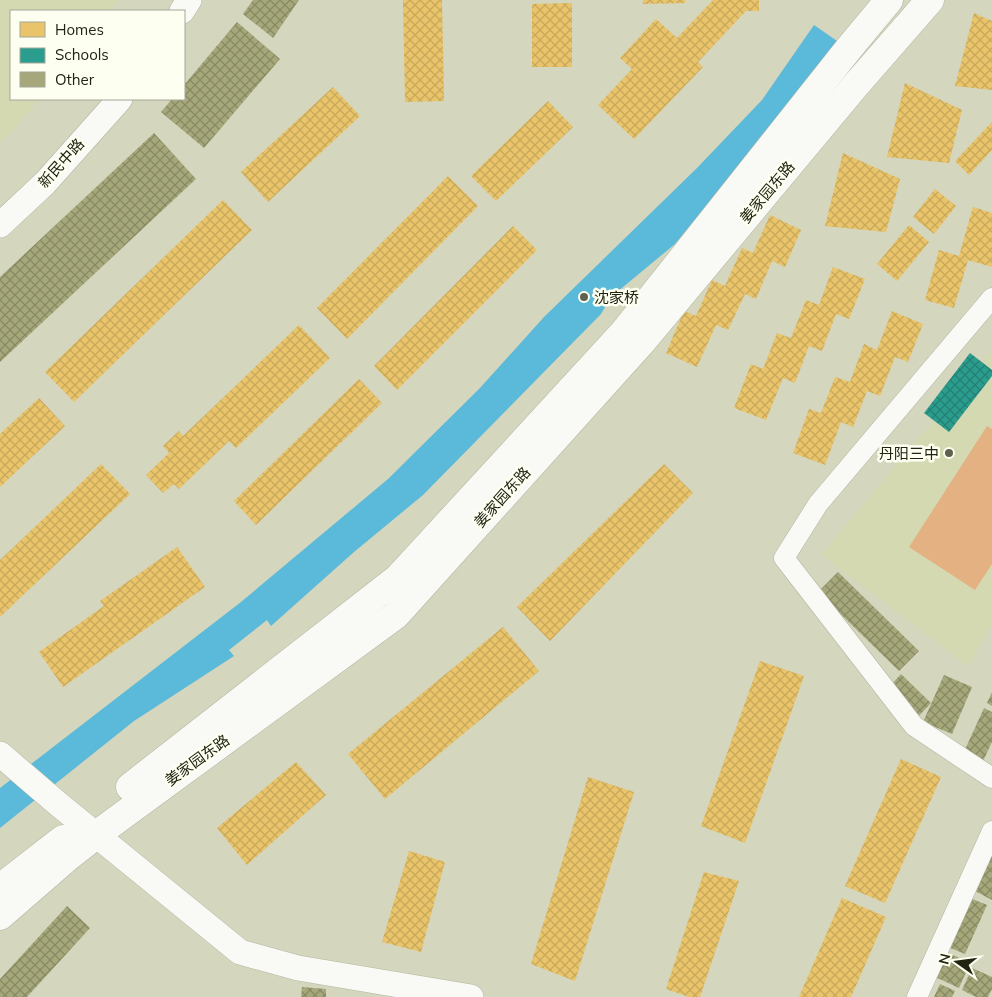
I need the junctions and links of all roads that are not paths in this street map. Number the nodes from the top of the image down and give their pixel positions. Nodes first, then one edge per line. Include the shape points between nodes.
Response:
1 (889, 0) edge
2 (930, 0) edge
3 (119, 100) edge
4 (0, 226) edge
5 (992, 298) edge
6 (6, 759) edge
7 (992, 778) edge
8 (89, 829) junction
9 (992, 831) edge
10 (0, 888) edge
11 (0, 916) edge
12 (471, 997) edge
13 (917, 997) edge

1 - 8 main road, 姜家园东路 via 624,332 398,578
2 - 8 main road, 姜家园东路 via 641,343 396,615
3 - 4 street, 新民中路 via 45,183
5 - 7 street via 818,504 784,558 914,726
6 - 8 street
8 - 10 main road, 姜家园东路
8 - 11 main road, 姜家园东路 via 68,857
8 - 12 street via 240,952 298,968
9 - 13 street

